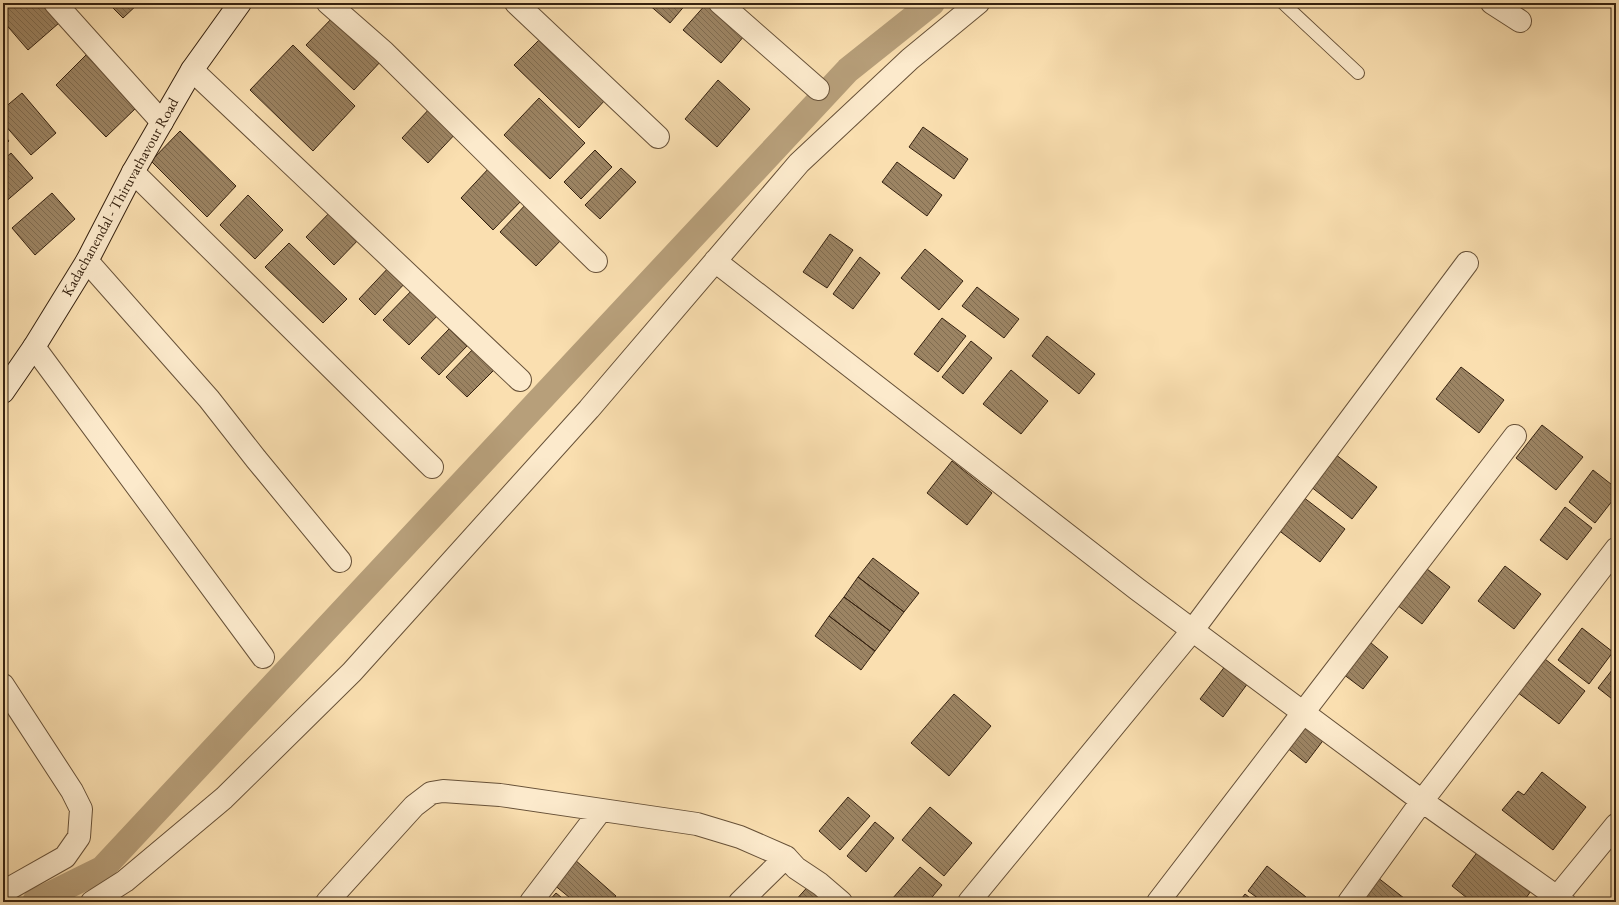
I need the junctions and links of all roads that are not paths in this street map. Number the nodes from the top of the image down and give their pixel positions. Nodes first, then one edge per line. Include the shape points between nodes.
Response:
1 (56, 3) edge
2 (240, 3) edge
3 (328, 3) edge
4 (516, 3) edge
5 (720, 3) edge
6 (978, 3) edge
7 (1283, 3) edge
8 (1492, 3) edge
9 (1520, 21) dead end
10 (192, 70) junction
11 (1358, 73) dead end
12 (818, 89) dead end
13 (162, 122) junction
14 (658, 137) dead end
15 (133, 172) junction
16 (87, 261) junction
17 (596, 261) dead end
18 (715, 261) junction
19 (1467, 263) dead end
20 (34, 347) junction
21 (520, 380) dead end
22 (3, 392) edge
23 (1515, 436) dead end
24 (432, 468) dead end
25 (1616, 549) edge
26 (340, 561) dead end
27 (1192, 631) junction
28 (263, 657) dead end
29 (3, 685) edge
30 (1304, 714) junction
31 (1422, 801) junction
32 (602, 810) junction
33 (1616, 825) edge
34 (786, 857) junction
35 (3, 892) edge
36 (1558, 900) edge
37 (92, 902) edge
38 (327, 902) edge
39 (531, 902) edge
40 (740, 902) edge
41 (841, 902) edge
42 (969, 902) edge
43 (1158, 902) edge
44 (1349, 902) edge

1 - 13 street
2 - 10 street, Kadachanendal - Thiruvathavour Road
3 - 17 street via 384,52
4 - 14 street
5 - 12 street
6 - 18 street via 910,59 799,163
7 - 11 lane
8 - 9 street
10 - 13 street, Kadachanendal - Thiruvathavour Road
10 - 21 street
13 - 15 street, Kadachanendal - Thiruvathavour Road
15 - 16 street, Kadachanendal - Thiruvathavour Road
15 - 24 street
16 - 20 street, Kadachanendal - Thiruvathavour Road
16 - 26 street via 209,399
18 - 27 street
18 - 37 street via 589,409 352,672 224,798 125,881
19 - 27 street
20 - 22 street, Kadachanendal - Thiruvathavour Road
20 - 28 street
23 - 30 street
25 - 31 street
27 - 30 street
27 - 42 street
29 - 35 street via 81,809 79,838 65,857
30 - 31 street
30 - 43 street
31 - 36 street
31 - 44 street
32 - 34 street via 697,824 740,837
32 - 38 street via 500,795 443,791 431,793 414,806
32 - 39 street
33 - 36 street
34 - 40 street
34 - 41 street via 796,868

